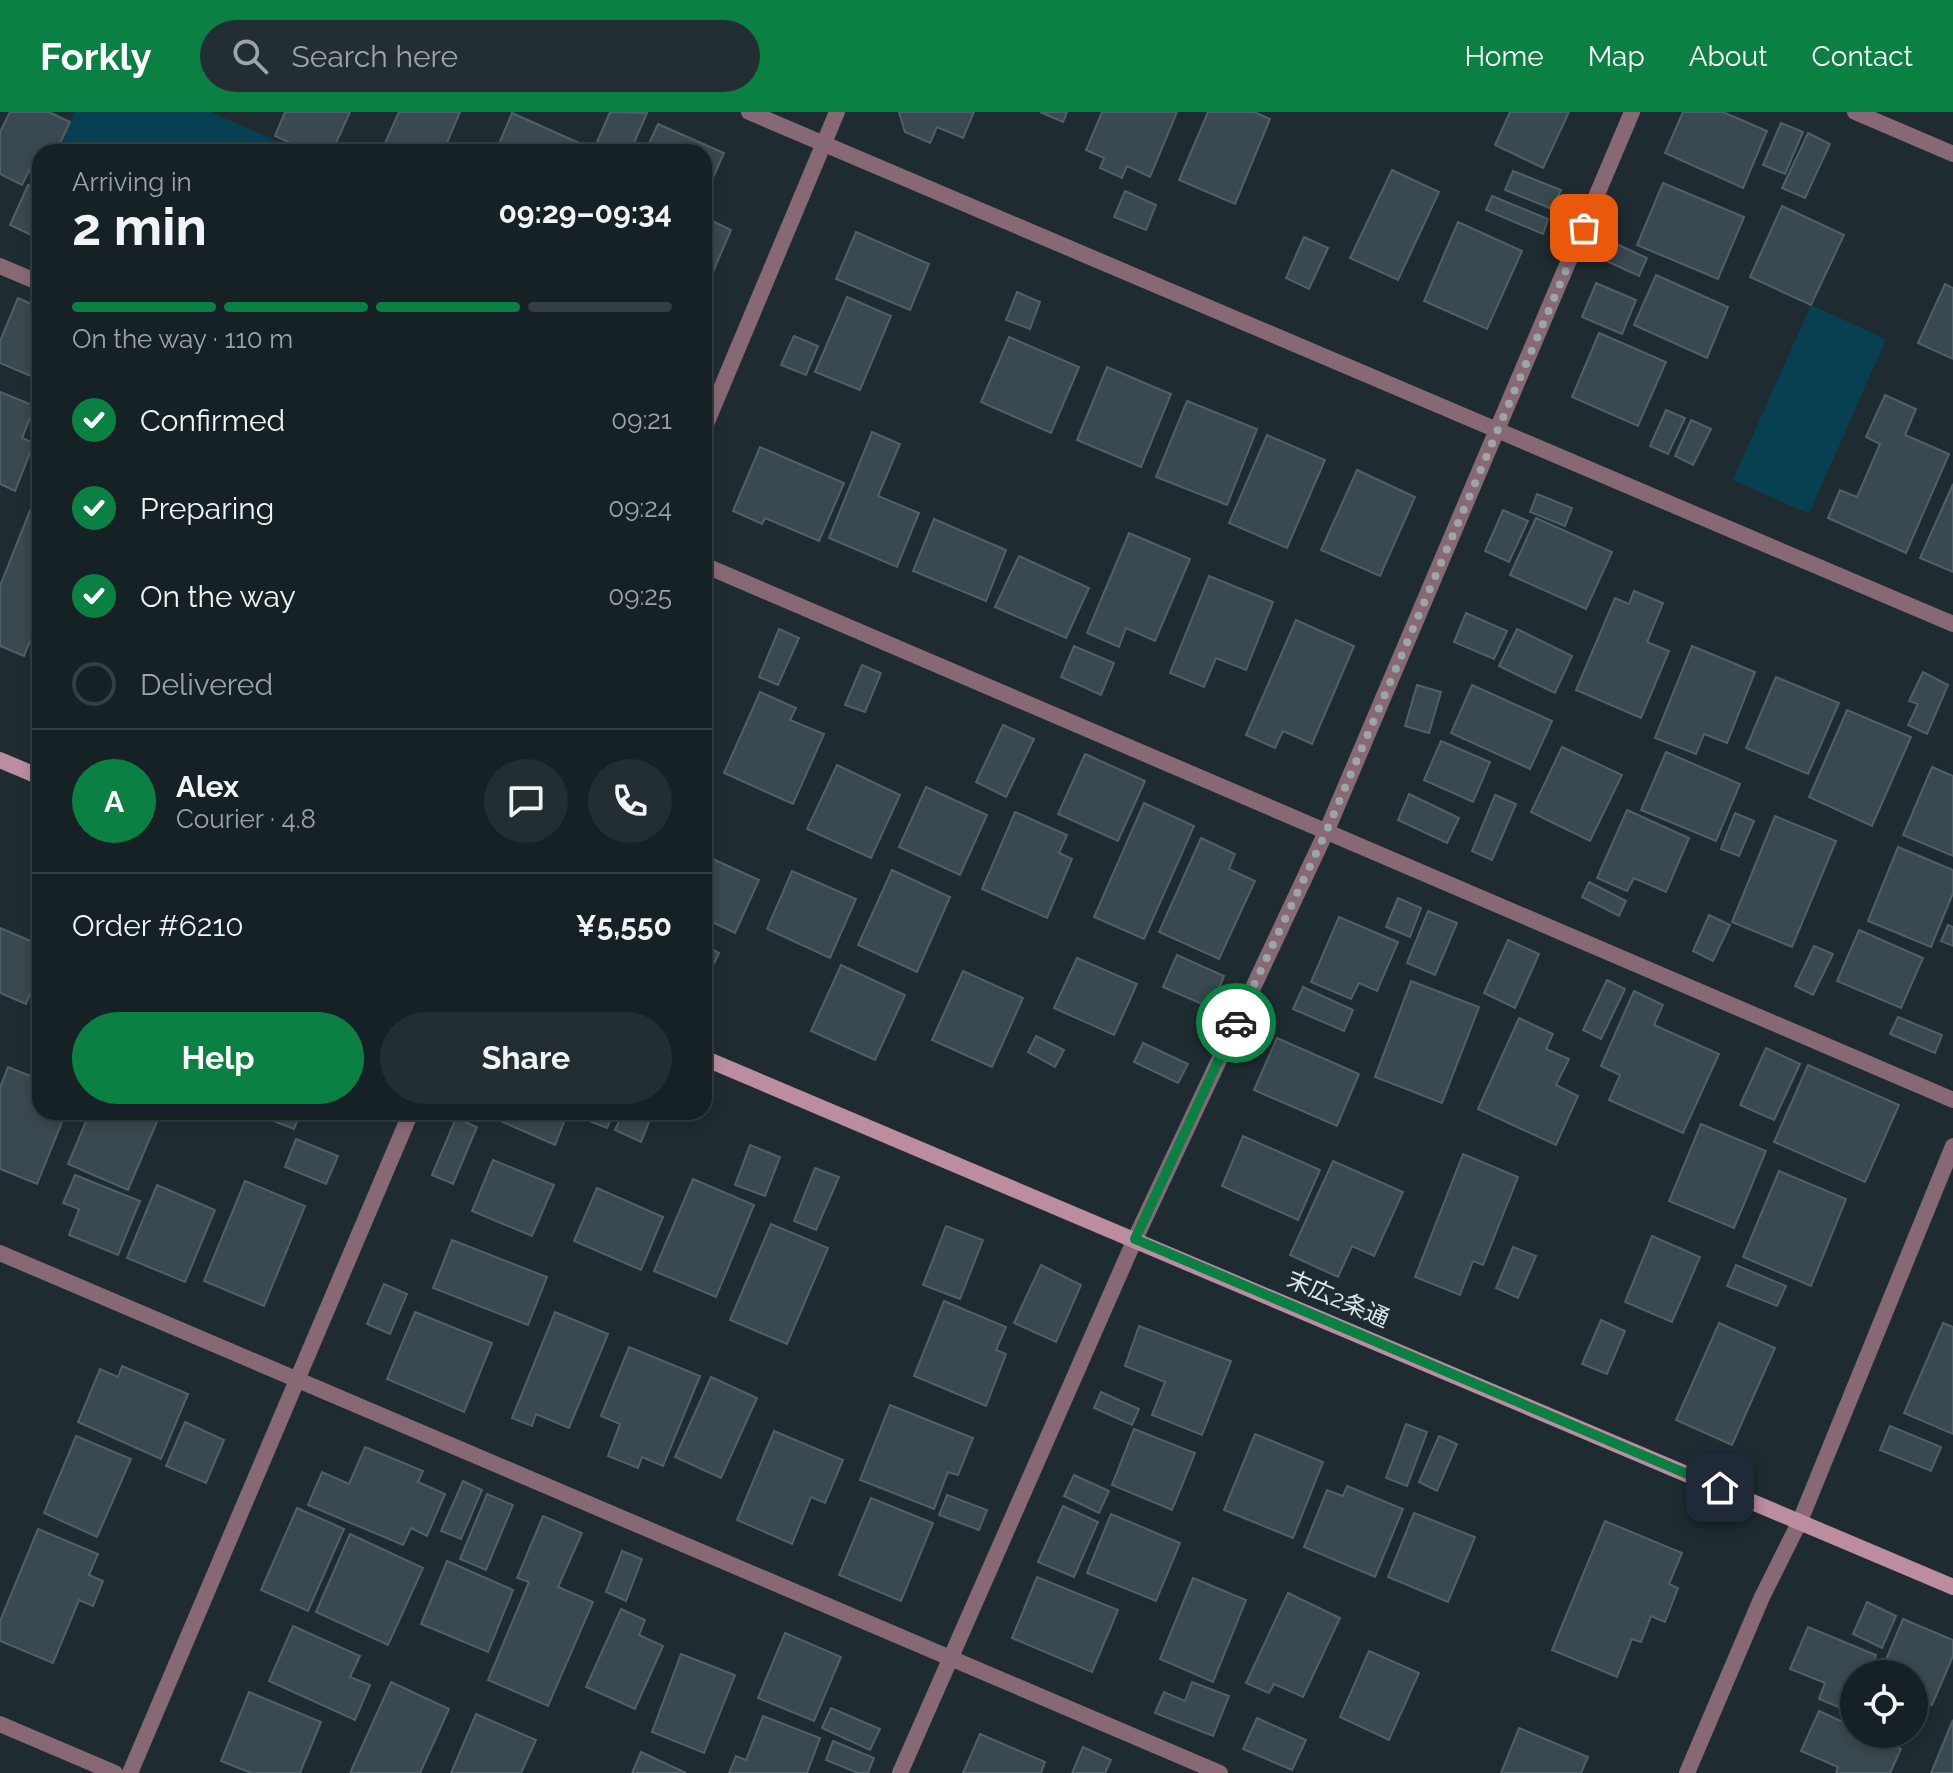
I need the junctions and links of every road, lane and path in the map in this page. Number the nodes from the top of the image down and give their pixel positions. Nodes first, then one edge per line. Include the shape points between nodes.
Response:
1 (749, 112) edge
2 (837, 112) edge
3 (1632, 112) edge
4 (1855, 112) edge
5 (823, 143) junction
6 (1953, 154) edge
7 (0, 266) edge
8 (32, 280) edge
9 (712, 410) edge
10 (1499, 432) junction
11 (712, 568) edge
12 (1953, 624) edge
13 (0, 760) edge
14 (32, 774) edge
15 (1327, 830) junction
16 (712, 1061) edge
17 (1953, 1100) edge
18 (408, 1120) edge
19 (1953, 1146) edge
20 (1135, 1239) junction
21 (0, 1253) edge
22 (299, 1380) junction
23 (1800, 1521) junction
24 (1953, 1587) edge
25 (950, 1658) junction
26 (0, 1724) edge
27 (115, 1773) edge
28 (130, 1773) edge
29 (900, 1773) edge
30 (1220, 1773) edge
31 (1687, 1773) edge

1 - 5 street
2 - 5 street
3 - 10 street
4 - 6 street
5 - 9 street
5 - 10 street
7 - 8 street
10 - 12 street
10 - 15 street
11 - 15 street
13 - 14 street
15 - 17 street
15 - 20 street
16 - 20 street, 末広2条通
18 - 22 street
19 - 23 street
20 - 23 street, 末広2条通
20 - 25 street
21 - 22 street
22 - 25 street
22 - 28 street
23 - 24 street, 末広2条通
23 - 31 street
25 - 29 street
25 - 30 street
26 - 27 street

